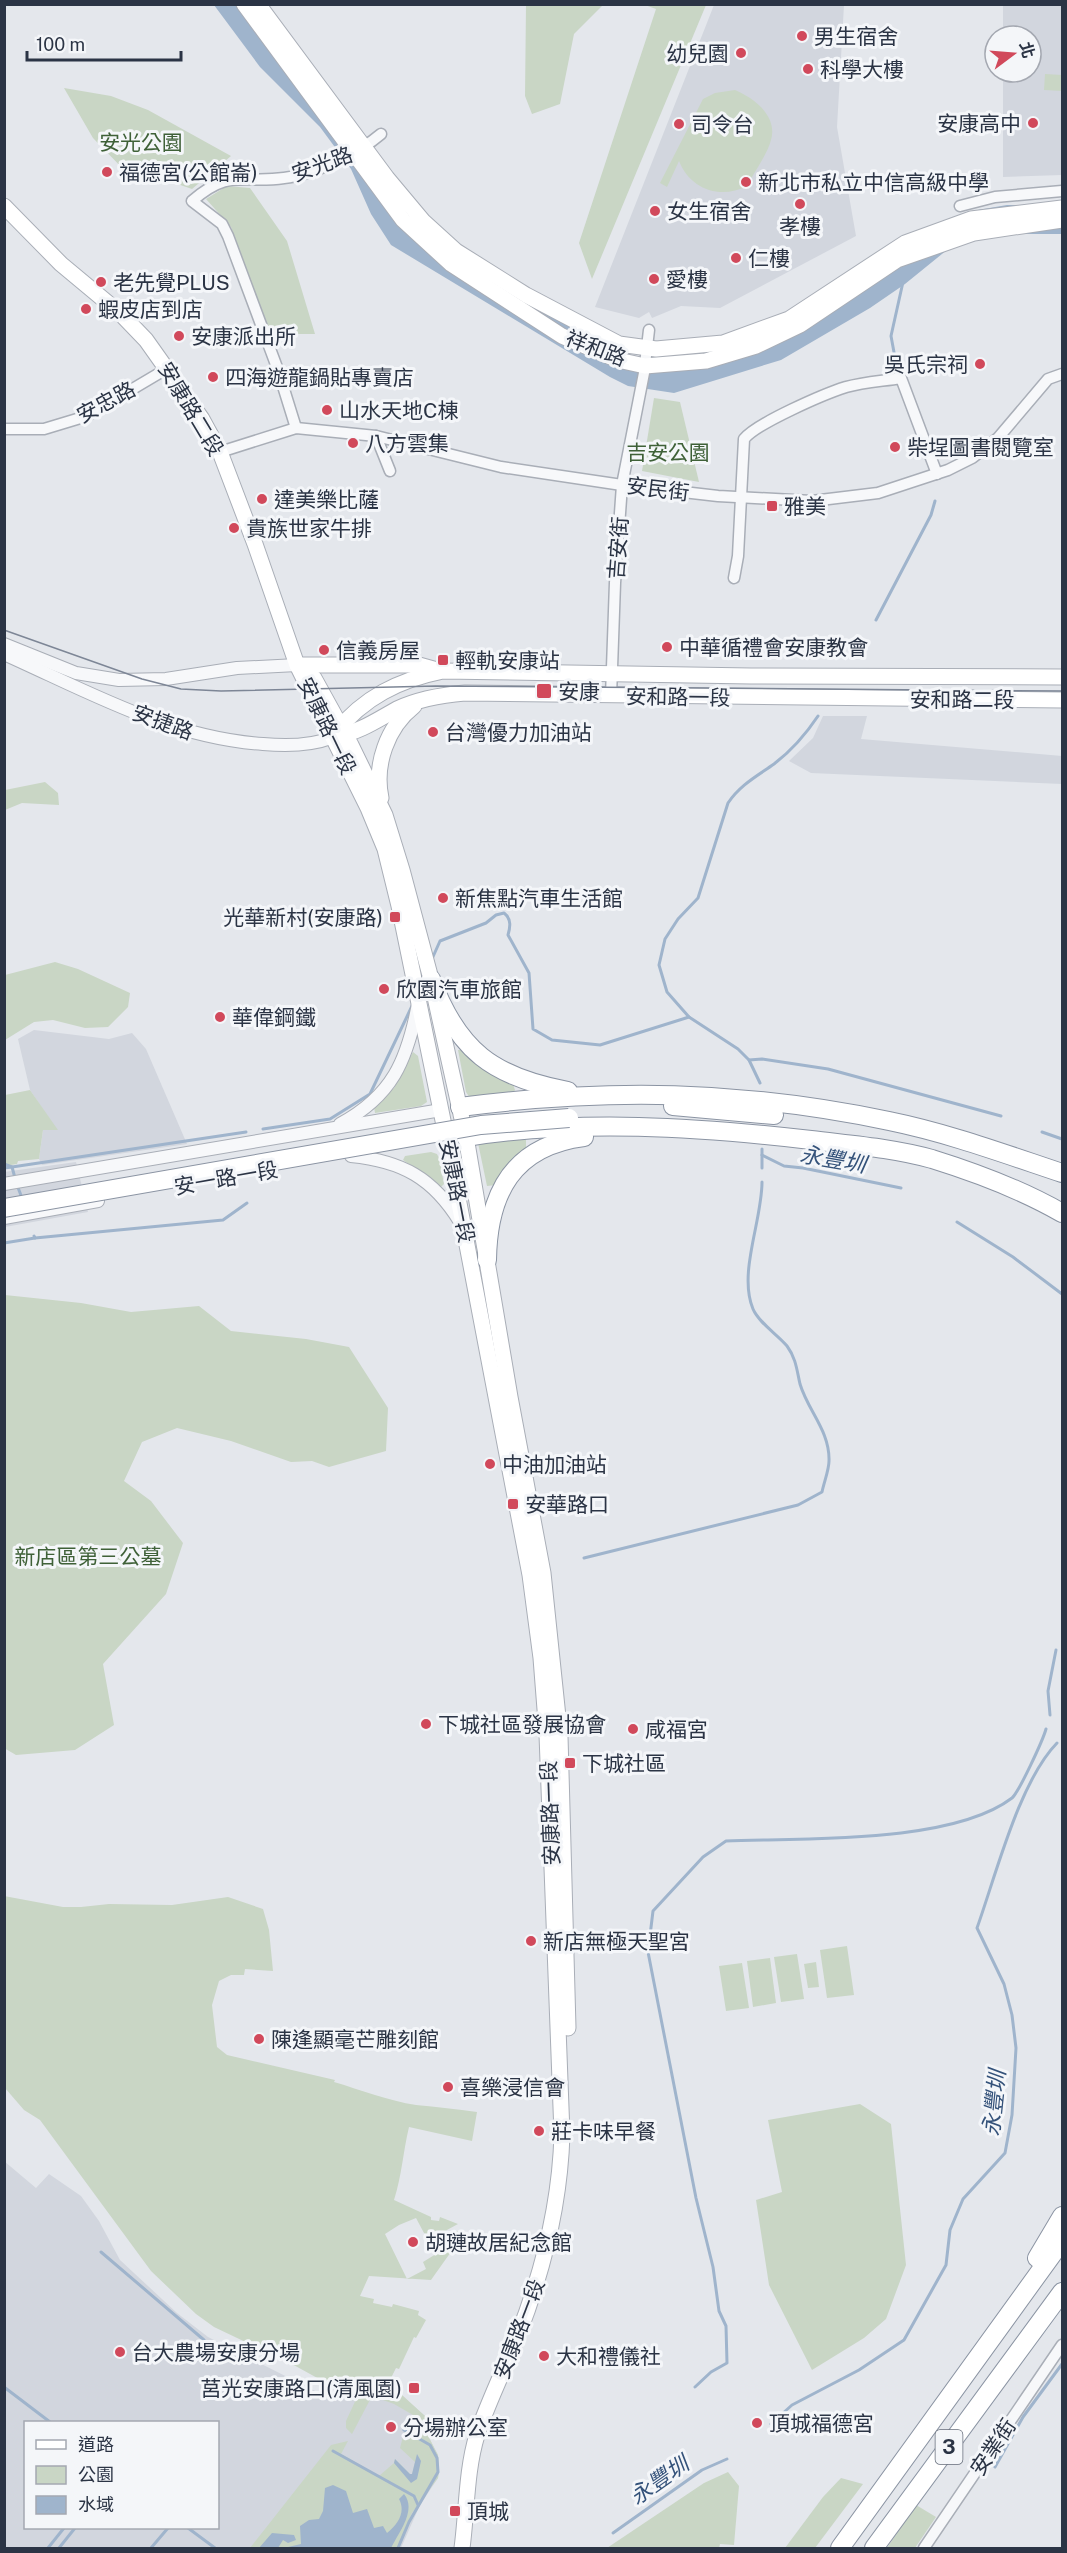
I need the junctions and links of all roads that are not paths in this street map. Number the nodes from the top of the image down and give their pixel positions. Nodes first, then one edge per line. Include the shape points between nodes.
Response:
1 (244, 4) edge
2 (262, 9) edge
3 (381, 134) dead end
4 (359, 151) junction
5 (1062, 191) edge
6 (4, 206) edge
7 (960, 206) dead end
8 (1062, 208) edge
9 (1062, 220) edge
10 (649, 330) dead end
11 (646, 349) junction
12 (168, 368) junction
13 (644, 369) junction
14 (1062, 374) edge
15 (297, 428) junction
16 (4, 429) edge
17 (376, 436) junction
18 (220, 452) junction
19 (390, 471) dead end
20 (937, 474) junction
21 (622, 485) junction
22 (741, 498) junction
23 (734, 578) dead end
24 (4, 644) edge
25 (4, 654) edge
26 (297, 665) junction
27 (47, 668) junction
28 (443, 671) junction
29 (612, 674) junction
30 (1062, 676) edge
31 (868, 677) joint
32 (611, 696) junction
33 (861, 699) joint
34 (423, 700) junction
35 (1062, 700) edge
36 (339, 733) junction
37 (385, 815) junction
38 (431, 980) junction
39 (418, 1000) junction
40 (602, 1095) junction
41 (460, 1107) junction
42 (441, 1110) junction
43 (569, 1113) junction
44 (650, 1128) junction
45 (331, 1129) junction
46 (939, 1133) junction
47 (466, 1137) junction
48 (447, 1140) junction
49 (257, 1142) junction
50 (351, 1156) junction
51 (930, 1159) junction
52 (262, 1171) junction
53 (1062, 1173) edge
54 (4, 1184) edge
55 (4, 1198) edge
56 (4, 1208) edge
57 (1062, 1213) edge
58 (4, 1218) edge
59 (464, 1229) junction
60 (487, 1260) junction
61 (1062, 2216) edge
62 (1062, 2241) edge
63 (1062, 2292) edge
64 (1062, 2301) edge
65 (1025, 2346) junction
66 (1062, 2346) edge
67 (965, 2375) junction
68 (462, 2548) edge
69 (471, 2548) edge
70 (840, 2548) edge
71 (874, 2548) edge
72 (924, 2548) edge

1 - 4 main road, 祥和路
2 - 4 main road, 祥和路
3 - 4 street, 安光路
4 - 11 main road, 祥和路 via 456,251 574,322 620,344
4 - 13 main road, 祥和路 via 403,220 451,264 562,336
4 - 15 street, 安光路 via 285,178 224,179 192,201 222,224 228,236
5 - 7 street via 995,197
6 - 12 main road, 安康路二段 via 61,264 121,314
8 - 11 main road, 祥和路 via 971,219 905,243 789,319 723,343
9 - 13 main road, 祥和路 via 974,233 897,260 800,325 756,346 706,360
10 - 11 street, 吉安街
11 - 13 street, 吉安街
12 - 16 street, 安忠路 via 87,416 44,429
12 - 18 main road, 安康路二段
13 - 21 street, 吉安街
14 - 20 street, 安民街 via 1048,379 989,445 972,458
15 - 17 street, 安民街
15 - 18 street, 安民街
17 - 19 street
17 - 21 street, 安民街 via 501,466
18 - 26 main road, 安康路二段
20 - 22 street, 安民街 via 878,493 812,501
20 - 22 street via 901,378 846,387 751,431 744,439
21 - 22 street, 安民街
21 - 29 street, 吉安街
22 - 23 street
24 - 27 street, 安捷路
25 - 27 street, 安捷路
26 - 27 street, 安捷路 via 237,668 141,681
26 - 28 main road, 安和路一段 via 419,665
26 - 36 main road, 安康路一段 via 314,678
27 - 36 street, 安捷路 via 147,718 210,738 277,745 315,743
28 - 29 main road, 安和路一段
28 - 36 main road, 安和路一段 via 388,688 362,705
29 - 31 main road, 安和路一段
29 - 32 street, 吉安街
30 - 31 main road, 安和路二段
32 - 33 main road, 安和路一段
32 - 34 main road, 安和路一段 via 465,693
33 - 35 main road, 安和路二段
34 - 36 main road, 安和路一段 via 366,727
34 - 37 main road via 405,714 385,747 380,777
36 - 37 main road, 安康路一段
36 - 39 main road, 安康路一段 via 385,849
37 - 38 main road, 安康路一段
38 - 40 highway via 450,1023 485,1061 528,1081
38 - 41 main road, 安康路一段
39 - 42 main road, 安康路一段
39 - 45 street via 406,1051 390,1083 365,1109
40 - 41 highway
40 - 46 highway via 731,1097 840,1112
41 - 42 main road
41 - 47 main road, 安康路一段
42 - 45 street, 安一路一段
42 - 48 main road, 安康路一段
43 - 46 highway via 624,1105 690,1107 827,1120 907,1133
43 - 51 highway via 769,1124 902,1145
43 - 55 highway via 470,1117
43 - 56 highway, bridge
44 - 47 highway via 553,1129
44 - 51 highway via 785,1137
44 - 60 highway via 564,1140 525,1159 507,1178 494,1206
45 - 49 street, 安一路一段
46 - 53 highway
47 - 48 main road
47 - 60 main road, 安康路一段
48 - 50 street, 安一路一段
48 - 59 main road, 安康路一段
49 - 52 street
49 - 54 street, 安一路一段
50 - 52 street, 安一路一段
50 - 59 street via 389,1162 421,1178 450,1206
51 - 57 highway via 1020,1191
52 - 58 street, 安一路一段
59 - 68 main road, 安康路一段 via 530,1575 541,1658 562,2134 558,2186 545,2256 477,2437 465,2502
60 - 69 main road, 安康路一段 via 543,1573 555,1676 571,2134 563,2220 554,2257 485,2440
61 - 67 highway
62 - 67 highway, 3
63 - 65 highway, 3
64 - 65 highway
65 - 71 highway, 3
66 - 72 street, 安業街
67 - 70 highway, 3

